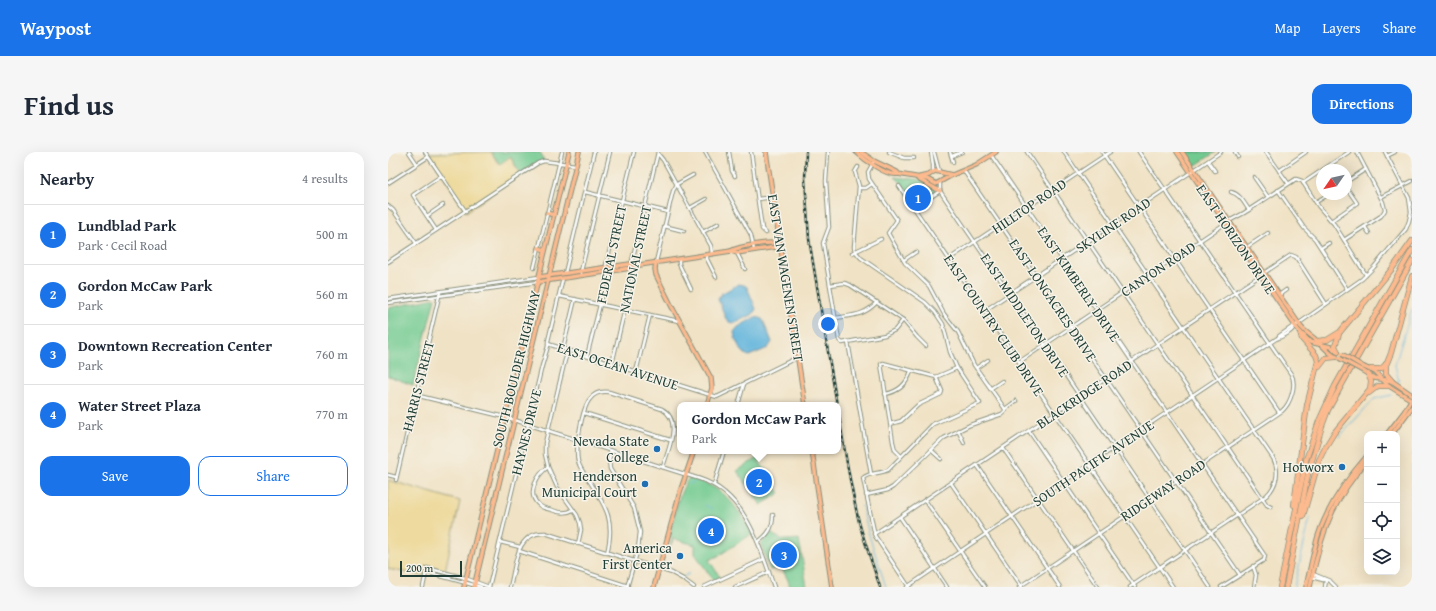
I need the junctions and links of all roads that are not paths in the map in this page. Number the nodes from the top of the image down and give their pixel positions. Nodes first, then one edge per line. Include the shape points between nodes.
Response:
1 (409, 152) edge
2 (425, 152) edge
3 (562, 152) edge
4 (569, 152) edge
5 (579, 152) edge
6 (594, 152) edge
7 (610, 152) edge
8 (634, 152) edge
9 (705, 152) edge
10 (729, 152) edge
11 (751, 152) edge
12 (766, 152) edge
13 (828, 152) edge
14 (856, 152) edge
15 (861, 152) edge
16 (889, 152) edge
17 (930, 152) edge
18 (934, 152) edge
19 (962, 152) edge
20 (996, 152) edge
21 (1026, 152) edge
22 (1064, 152) edge
23 (1102, 152) edge
24 (1110, 152) edge
25 (1139, 152) edge
26 (1177, 152) edge
27 (1182, 152) edge
28 (1221, 152) edge
29 (1235, 152) edge
30 (1266, 152) edge
31 (1306, 152) edge
32 (1349, 152) edge
33 (1357, 152) edge
34 (1385, 152) edge
35 (1396, 152) edge
36 (658, 153) edge
37 (896, 153) edge
38 (951, 154) edge
39 (991, 155) junction
40 (1104, 156) junction
41 (1238, 156) dead end
42 (1387, 156) junction
43 (428, 157) junction
44 (914, 158) dead end
45 (1208, 161) junction
46 (953, 162) dead end
47 (873, 163) junction
48 (417, 164) junction
49 (559, 164) junction
50 (566, 165) junction
51 (576, 165) junction
52 (858, 166) dead end
53 (1366, 169) junction
54 (964, 171) junction
55 (1192, 171) junction
56 (1215, 171) dead end
57 (1279, 171) junction
58 (932, 172) junction
59 (940, 172) junction
60 (1078, 173) junction
61 (952, 174) junction
62 (693, 175) dead end
63 (441, 176) junction
64 (735, 176) dead end
65 (918, 177) junction
66 (1254, 177) dead end
67 (1352, 178) edge
68 (931, 181) junction
69 (941, 181) junction
70 (1412, 181) edge
71 (1303, 182) junction
72 (388, 183) edge
73 (1288, 183) junction
74 (677, 184) junction
75 (872, 184) junction
76 (899, 186) dead end
77 (1403, 186) junction
78 (859, 188) junction
79 (1053, 190) junction
80 (1165, 190) junction
81 (1278, 190) junction
82 (940, 191) junction
83 (585, 192) junction
84 (1231, 192) dead end
85 (600, 195) junction
86 (1352, 195) edge
87 (773, 196) junction
88 (1268, 197) junction
89 (1381, 197) junction
90 (706, 199) dead end
91 (758, 199) junction
92 (1319, 200) edge
93 (623, 201) junction
94 (1316, 202) junction
95 (442, 205) dead end
96 (388, 206) edge
97 (645, 206) junction
98 (1139, 207) junction
99 (690, 208) junction
100 (914, 208) junction
101 (1027, 208) junction
102 (1249, 210) junction
103 (466, 212) junction
104 (668, 212) junction
105 (547, 214) junction
106 (554, 215) junction
107 (426, 216) junction
108 (1332, 221) junction
109 (1227, 222) junction
110 (719, 223) dead end
111 (1113, 224) junction
112 (1001, 225) junction
113 (664, 226) junction
114 (1365, 227) junction
115 (436, 230) junction
116 (684, 231) dead end
117 (703, 232) junction
118 (766, 233) dead end
119 (1268, 233) dead end
120 (1369, 234) dead end
121 (881, 239) dead end
122 (1344, 240) junction
123 (1200, 241) junction
124 (1412, 241) edge
125 (975, 242) junction
126 (1088, 242) junction
127 (416, 243) junction
128 (780, 244) junction
129 (1329, 244) dead end
130 (1247, 247) junction
131 (539, 248) junction
132 (753, 248) junction
133 (1321, 248) junction
134 (545, 250) junction
135 (736, 250) junction
136 (1412, 250) edge
137 (853, 252) junction
138 (916, 252) dead end
139 (707, 254) junction
140 (712, 254) junction
141 (1174, 258) junction
142 (679, 259) junction
143 (1062, 259) junction
144 (904, 260) junction
145 (949, 260) junction
146 (1412, 261) edge
147 (388, 262) edge
148 (656, 262) junction
149 (633, 266) junction
150 (534, 268) dead end
151 (745, 269) dead end
152 (607, 270) junction
153 (581, 273) junction
154 (1262, 274) junction
155 (1366, 275) junction
156 (564, 276) junction
157 (1036, 276) junction
158 (1148, 276) junction
159 (1412, 276) edge
160 (716, 277) dead end
161 (549, 278) junction
162 (538, 279) junction
163 (484, 285) junction
164 (830, 285) junction
165 (460, 289) junction
166 (691, 289) dead end
167 (485, 290) junction
168 (1286, 290) dead end
169 (1347, 290) junction
170 (440, 292) junction
171 (1235, 292) junction
172 (460, 293) junction
173 (1010, 293) junction
174 (1122, 293) junction
175 (415, 295) junction
176 (1279, 295) junction
177 (439, 296) junction
178 (559, 296) junction
179 (388, 299) edge
180 (416, 299) junction
181 (575, 299) junction
182 (877, 302) junction
183 (388, 303) edge
184 (600, 304) junction
185 (1326, 304) junction
186 (625, 310) junction
187 (1097, 310) junction
188 (1209, 310) junction
189 (984, 311) junction
190 (650, 315) junction
191 (835, 318) junction
192 (903, 320) junction
193 (679, 321) junction
194 (1297, 325) junction
195 (1071, 327) junction
196 (1183, 327) junction
197 (1340, 332) junction
198 (1300, 333) junction
199 (1318, 341) junction
200 (848, 342) junction
201 (548, 344) junction
202 (1158, 344) junction
203 (1270, 344) junction
204 (1045, 345) junction
205 (1322, 345) junction
206 (926, 346) dead end
207 (563, 349) junction
208 (569, 350) junction
209 (1339, 355) junction
210 (588, 356) junction
211 (798, 357) junction
212 (988, 360) dead end
213 (1244, 361) junction
214 (1019, 362) junction
215 (1132, 362) junction
216 (1387, 362) junction
217 (612, 364) junction
218 (957, 368) junction
219 (976, 368) junction
220 (1364, 369) junction
221 (1370, 369) junction
222 (911, 371) junction
223 (1316, 371) junction
224 (636, 372) junction
225 (1368, 374) junction
226 (936, 377) junction
227 (1218, 378) junction
228 (1106, 379) junction
229 (1382, 379) junction
230 (1002, 381) dead end
231 (1392, 381) junction
232 (744, 384) junction
233 (1388, 386) junction
234 (990, 388) junction
235 (885, 394) junction
236 (415, 395) junction
237 (710, 395) junction
238 (1412, 395) edge
239 (1080, 396) junction
240 (1193, 396) junction
241 (1364, 397) junction
242 (1412, 399) edge
243 (1016, 401) dead end
244 (708, 402) edge
245 (739, 402) edge
246 (805, 402) edge
247 (1412, 407) edge
248 (1005, 410) junction
249 (1279, 412) junction
250 (584, 413) junction
251 (1167, 413) junction
252 (1054, 414) junction
253 (505, 418) junction
254 (514, 420) junction
255 (528, 424) junction
256 (890, 424) junction
257 (958, 430) junction
258 (1141, 430) junction
259 (1253, 430) junction
260 (548, 431) junction
261 (1029, 431) junction
262 (1388, 431) edge
263 (1394, 431) edge
264 (578, 440) junction
265 (670, 440) junction
266 (964, 443) dead end
267 (1228, 447) junction
268 (1003, 448) junction
269 (1115, 448) junction
270 (931, 450) junction
271 (611, 451) junction
272 (693, 454) edge
273 (723, 454) edge
274 (812, 454) edge
275 (901, 456) junction
276 (940, 459) dead end
277 (1364, 460) edge
278 (1364, 463) edge
279 (1202, 464) junction
280 (977, 465) junction
281 (1089, 465) junction
282 (548, 467) junction
283 (663, 467) junction
284 (1358, 468) junction
285 (687, 474) junction
286 (870, 474) junction
287 (388, 475) edge
288 (1064, 482) junction
289 (1176, 482) junction
290 (951, 483) junction
291 (714, 485) junction
292 (1342, 487) junction
293 (866, 495) junction
294 (1340, 497) junction
295 (1262, 498) junction
296 (1038, 499) junction
297 (1150, 499) junction
298 (925, 500) junction
299 (1271, 507) dead end
300 (573, 510) junction
301 (773, 515) dead end
302 (1124, 516) junction
303 (1237, 516) junction
304 (900, 517) junction
305 (1012, 517) junction
306 (1324, 526) junction
307 (1099, 533) junction
308 (1211, 533) junction
309 (874, 534) junction
310 (986, 534) junction
311 (1296, 539) junction
312 (500, 542) junction
313 (758, 542) junction
314 (578, 544) junction
315 (1288, 546) junction
316 (520, 547) junction
317 (1185, 550) junction
318 (518, 551) junction
319 (960, 551) junction
320 (1073, 551) junction
321 (607, 553) junction
322 (1313, 557) junction
323 (764, 559) junction
324 (635, 562) junction
325 (1253, 566) junction
326 (1047, 568) junction
327 (1159, 568) junction
328 (659, 569) junction
329 (935, 569) junction
330 (426, 572) junction
331 (769, 572) junction
332 (1240, 575) junction
333 (1312, 576) junction
334 (466, 578) junction
335 (1326, 580) junction
336 (465, 585) edge
337 (475, 585) edge
338 (628, 586) edge
339 (1021, 586) edge
340 (1134, 586) edge
341 (423, 587) edge
342 (481, 587) edge
343 (489, 587) edge
344 (510, 587) edge
345 (654, 587) edge
346 (694, 587) edge
347 (704, 587) edge
348 (735, 587) edge
349 (774, 587) edge
350 (832, 587) edge
351 (908, 587) edge
352 (947, 587) edge
353 (985, 587) edge
354 (1060, 587) edge
355 (1098, 587) edge
356 (1130, 587) edge
357 (1173, 587) edge
358 (1210, 587) edge
359 (1221, 587) edge
360 (1254, 587) edge
361 (1280, 587) edge
362 (1286, 587) edge
363 (1306, 587) edge
364 (1310, 587) edge
365 (1325, 587) edge
366 (1336, 587) edge

1 - 48 street
2 - 43 street
3 - 49 street
4 - 50 main road, SOUTH BOULDER HIGHWAY
5 - 51 main road, SOUTH BOULDER HIGHWAY
6 - 83 street, HAYNES DRIVE
7 - 85 street
8 - 93 street, FEDERAL STREET
9 - 132 street via 751,235
10 - 64 street
11 - 91 street
12 - 87 main road, EAST VAN WAGENEN STREET
13 - 164 street via 828,227 823,243
14 - 47 main road
15 - 47 main road
16 - 37 street
17 - 58 street
18 - 59 street
19 - 38 street
20 - 39 main road
21 - 79 street
22 - 60 street
23 - 40 street
24 - 40 street, HILLTOP ROAD
25 - 80 street
26 - 55 main road, EAST HORIZON DRIVE
27 - 55 main road, EAST HORIZON DRIVE
28 - 45 street, SKYLINE ROAD
29 - 41 street
30 - 57 street
31 - 57 street
32 - 71 street
33 - 53 street
34 - 42 street
35 - 42 street
36 - 74 street
36 - 97 street, NATIONAL STREET
37 - 44 street
38 - 46 street
39 - 54 main road
39 - 101 street, EAST KIMBERLY DRIVE
40 - 60 street, HILLTOP ROAD
40 - 98 street
42 - 77 street
43 - 48 street
43 - 63 street
45 - 55 street, SKYLINE ROAD
45 - 56 street
47 - 65 main road via 895,175
47 - 75 street via 868,175
48 - 72 street
49 - 50 street
49 - 103 street via 544,161 538,163
49 - 105 street
50 - 51 street
50 - 106 main road, SOUTH BOULDER HIGHWAY
51 - 161 main road, SOUTH BOULDER HIGHWAY
52 - 78 street via 855,172
53 - 67 street
53 - 89 street
54 - 61 main road
54 - 112 street, EAST LONGACRES DRIVE
55 - 80 street, SKYLINE ROAD
55 - 109 main road, EAST HORIZON DRIVE
55 - 109 main road, EAST HORIZON DRIVE
57 - 73 street
58 - 59 main road
58 - 65 main road
58 - 68 main road via 929,177
59 - 61 main road
59 - 69 main road
60 - 79 street, HILLTOP ROAD
60 - 111 street
61 - 69 main road
62 - 74 street
63 - 103 street
63 - 107 street via 413,195
65 - 68 main road
65 - 82 main road
66 - 88 street
68 - 69 main road via 936,184
69 - 82 street
70 - 77 street
71 - 73 street, CANYON ROAD via 1298,179
71 - 94 street
73 - 81 street, CANYON ROAD
74 - 99 street
74 - 104 street
75 - 78 street via 866,188
75 - 144 street via 897,220 888,233
76 - 100 street, EAST COUNTRY CLUB DRIVE
77 - 89 street
77 - 155 street, SOUTH PACIFIC AVENUE via 1410,202 1409,221 1404,231
78 - 137 street
79 - 101 street, HILLTOP ROAD
79 - 126 street
80 - 98 street, SKYLINE ROAD
80 - 123 street
81 - 88 street, CANYON ROAD
81 - 133 street via 1302,226
82 - 100 street
82 - 125 street, EAST MIDDLETON DRIVE
83 - 85 street
83 - 156 street, HAYNES DRIVE
84 - 102 street via 1239,196
85 - 93 street
85 - 153 street
86 - 108 street via 1357,203
87 - 91 street
87 - 128 main road, EAST VAN WAGENEN STREET
88 - 102 street, CANYON ROAD
89 - 114 street via 1385,210
90 - 99 street
91 - 118 street via 762,229
92 - 94 street
93 - 97 street
93 - 152 street, FEDERAL STREET via 606,265
94 - 108 street
95 - 107 street
96 - 127 street
97 - 104 street
97 - 149 street, NATIONAL STREET
98 - 111 street, SKYLINE ROAD
98 - 141 street
99 - 117 street
100 - 145 street, EAST COUNTRY CLUB DRIVE
101 - 112 street, HILLTOP ROAD
101 - 143 street, EAST KIMBERLY DRIVE
102 - 109 street, CANYON ROAD
103 - 115 street
104 - 113 street
105 - 106 main road
105 - 131 street
106 - 134 main road, SOUTH BOULDER HIGHWAY
107 - 115 street
108 - 122 street
109 - 123 street, CANYON ROAD
109 - 130 main road, EAST HORIZON DRIVE
109 - 154 main road, EAST HORIZON DRIVE
110 - 117 street
111 - 126 street, SKYLINE ROAD
111 - 158 street
112 - 125 street, HILLTOP ROAD
112 - 157 street, EAST LONGACRES DRIVE
113 - 116 street
113 - 148 street
114 - 120 street
114 - 122 street
115 - 127 street
117 - 140 street via 711,246
119 - 130 street
121 - 137 street
122 - 155 street
123 - 141 street, CANYON ROAD
123 - 171 street
124 - 197 highway
125 - 145 street, HILLTOP ROAD
125 - 173 street, EAST MIDDLETON DRIVE
126 - 143 street, SKYLINE ROAD
126 - 174 street
127 - 147 street
128 - 132 main road
128 - 211 main road, EAST VAN WAGENEN STREET
129 - 133 street
130 - 154 main road, EAST HORIZON DRIVE
131 - 134 main road
131 - 150 street
132 - 135 main road
133 - 169 street
134 - 162 main road, SOUTH BOULDER HIGHWAY
135 - 140 main road
135 - 151 street
136 - 315 highway via 1323,411 1306,460
137 - 218 street via 925,302 935,312 943,324
138 - 144 street
139 - 140 main road
139 - 142 main road
139 - 160 street
141 - 158 street, CANYON ROAD
141 - 188 street
142 - 148 main road
142 - 166 street
143 - 157 street, SKYLINE ROAD
143 - 187 street, EAST KIMBERLY DRIVE
144 - 219 street via 929,286 941,309 958,332
145 - 189 street, EAST COUNTRY CLUB DRIVE
146 - 311 highway via 1328,410 1312,459
148 - 149 main road
148 - 193 main road via 656,275
149 - 152 main road
149 - 186 street, NATIONAL STREET
152 - 153 main road
152 - 184 street, FEDERAL STREET
153 - 156 main road
154 - 171 street, BLACKRIDGE ROAD
154 - 176 main road, EAST HORIZON DRIVE
154 - 185 street, BLACKRIDGE ROAD via 1293,254
154 - 194 main road, EAST HORIZON DRIVE
155 - 169 street, SOUTH PACIFIC AVENUE
156 - 161 main road
156 - 178 street, HAYNES DRIVE
157 - 173 street, SKYLINE ROAD
157 - 195 street, EAST LONGACRES DRIVE
158 - 174 street, CANYON ROAD
158 - 196 street
159 - 216 highway
161 - 162 main road
161 - 254 main road, SOUTH BOULDER HIGHWAY
162 - 163 street
162 - 167 street
162 - 253 main road, SOUTH BOULDER HIGHWAY
163 - 165 street
163 - 167 street
164 - 182 street via 850,285
164 - 191 street
165 - 170 street
165 - 172 street
167 - 172 street
168 - 176 street
169 - 185 street, SOUTH PACIFIC AVENUE
170 - 175 street
170 - 177 street, HARRIS STREET
171 - 188 street, BLACKRIDGE ROAD
171 - 203 street
172 - 177 street
173 - 189 street, SKYLINE ROAD
173 - 204 street, EAST MIDDLETON DRIVE
174 - 187 street, CANYON ROAD
174 - 202 street
175 - 179 street
175 - 180 street
176 - 194 main road, EAST HORIZON DRIVE
177 - 180 street
177 - 236 street, HARRIS STREET
178 - 181 street
178 - 201 street, HAYNES DRIVE
180 - 183 street
181 - 184 street
181 - 207 street
182 - 191 street via 861,314
182 - 192 street
184 - 186 street
184 - 210 street, FEDERAL STREET
185 - 194 street, SOUTH PACIFIC AVENUE
186 - 190 street
186 - 217 street, NATIONAL STREET
187 - 195 street, CANYON ROAD
187 - 215 street, EAST KIMBERLY DRIVE
188 - 196 street, BLACKRIDGE ROAD
188 - 213 street
189 - 214 street, EAST COUNTRY CLUB DRIVE
190 - 193 street
190 - 224 street
191 - 200 street via 840,342
192 - 200 street via 895,330 885,336
192 - 206 street
193 - 237 main road via 700,361 710,374
194 - 198 main road
194 - 199 main road
194 - 203 street, SOUTH PACIFIC AVENUE
195 - 204 street, CANYON ROAD
195 - 228 street, EAST LONGACRES DRIVE
196 - 202 street, BLACKRIDGE ROAD
196 - 227 street
197 - 199 highway via 1327,340
197 - 209 highway via 1335,346
198 - 205 main road via 1310,342
198 - 223 highway via 1317,357
199 - 205 main road
200 - 286 street
201 - 207 street, EAST OCEAN AVENUE
201 - 255 street, HAYNES DRIVE
202 - 215 street, BLACKRIDGE ROAD
202 - 240 street
203 - 213 street, SOUTH PACIFIC AVENUE
203 - 249 street, RIDGEWAY ROAD via 1294,382 1287,404
204 - 214 street, CANYON ROAD
204 - 239 street, EAST MIDDLETON DRIVE
205 - 209 main road via 1328,352
207 - 208 street, EAST OCEAN AVENUE
208 - 210 street, EAST OCEAN AVENUE
208 - 260 street
209 - 220 main road, bridge
209 - 223 highway via 1325,358
210 - 217 street, EAST OCEAN AVENUE
211 - 232 street
211 - 246 main road, EAST VAN WAGENEN STREET
212 - 219 street
213 - 227 street, SOUTH PACIFIC AVENUE
213 - 249 street
214 - 252 street, EAST COUNTRY CLUB DRIVE
215 - 228 street, BLACKRIDGE ROAD
215 - 251 street, EAST KIMBERLY DRIVE
216 - 221 highway via 1381,369
216 - 231 highway via 1386,374
217 - 224 street, EAST OCEAN AVENUE
218 - 226 street
218 - 275 street via 980,403 933,424
219 - 234 street
220 - 221 main road
220 - 225 main road
221 - 229 main road
222 - 226 street
222 - 235 street via 900,388
222 - 235 street via 882,363
223 - 315 highway via 1307,405
224 - 237 street, EAST OCEAN AVENUE
225 - 229 main road
225 - 241 highway via 1371,385
226 - 256 street via 942,390 941,394 918,405 901,421
227 - 240 street, SOUTH PACIFIC AVENUE
227 - 259 street
228 - 239 street, BLACKRIDGE ROAD
228 - 258 street, EAST LONGACRES DRIVE
229 - 231 main road
229 - 233 main road
230 - 234 street
231 - 238 main road
232 - 237 street via 719,396
232 - 245 street
233 - 241 highway via 1378,386
233 - 242 main road
234 - 248 street
235 - 256 street
236 - 253 street
236 - 287 street, HARRIS STREET via 396,479
237 - 244 main road
239 - 252 street, BLACKRIDGE ROAD
239 - 269 street, EAST MIDDLETON DRIVE
240 - 251 street, SOUTH PACIFIC AVENUE
240 - 267 street
241 - 311 highway via 1334,433 1323,451
242 - 262 main road
243 - 248 street
247 - 263 main road
248 - 257 street via 1002,414
249 - 259 street, RIDGEWAY ROAD
250 - 264 street
250 - 265 street
250 - 265 street via 590,399 596,393 615,394 666,411 673,422
251 - 258 street, SOUTH PACIFIC AVENUE
251 - 279 street, EAST KIMBERLY DRIVE
252 - 261 street, BLACKRIDGE ROAD
252 - 281 street, EAST COUNTRY CLUB DRIVE
253 - 254 street
253 - 334 main road, SOUTH BOULDER HIGHWAY
254 - 255 street
254 - 337 main road, SOUTH BOULDER HIGHWAY
255 - 260 street
255 - 312 street, HAYNES DRIVE
256 - 275 street via 894,447
257 - 266 street
257 - 270 street
258 - 269 street, SOUTH PACIFIC AVENUE
258 - 289 street, EAST LONGACRES DRIVE
259 - 267 street, RIDGEWAY ROAD
259 - 295 street via 1275,463 1276,478 1271,491
260 - 264 street
260 - 282 street via 545,454
261 - 268 street, BLACKRIDGE ROAD
261 - 288 street
264 - 271 street
264 - 321 street via 578,462 603,502 610,521
265 - 283 street
267 - 279 street, RIDGEWAY ROAD
267 - 295 street
268 - 280 street, BLACKRIDGE ROAD
268 - 296 street
269 - 281 street, SOUTH PACIFIC AVENUE
269 - 297 street, EAST MIDDLETON DRIVE
270 - 276 street
270 - 293 street via 893,488
271 - 283 street
271 - 324 street via 610,469 631,500 637,517 640,532
272 - 285 main road
273 - 291 street
274 - 350 main road
275 - 286 street via 886,471
277 - 284 main road
278 - 284 main road
279 - 289 street, RIDGEWAY ROAD
279 - 303 street, EAST KIMBERLY DRIVE
280 - 290 street, BLACKRIDGE ROAD
280 - 305 street
281 - 288 street, SOUTH PACIFIC AVENUE
281 - 302 street, EAST COUNTRY CLUB DRIVE
282 - 300 street via 557,487
282 - 300 street via 536,480 534,500 541,507 559,513
283 - 285 street
284 - 292 main road
284 - 294 main road
285 - 291 street
285 - 328 main road
286 - 293 street via 863,478
288 - 296 street, SOUTH PACIFIC AVENUE
288 - 307 street
289 - 297 street, RIDGEWAY ROAD
289 - 308 street, EAST LONGACRES DRIVE
290 - 298 street, BLACKRIDGE ROAD
290 - 310 street
291 - 313 street via 727,494 737,506
292 - 294 main road via 1338,495
292 - 306 main road
293 - 309 street
294 - 306 main road
295 - 299 street
295 - 303 street
296 - 305 street, SOUTH PACIFIC AVENUE
296 - 320 street
297 - 302 street, RIDGEWAY ROAD
297 - 317 street, EAST MIDDLETON DRIVE
298 - 304 street, BLACKRIDGE ROAD
298 - 319 street
300 - 314 street via 580,523
301 - 313 street via 770,531
302 - 307 street, RIDGEWAY ROAD
302 - 327 street, EAST COUNTRY CLUB DRIVE
303 - 308 street
303 - 325 street, EAST KIMBERLY DRIVE via 1266,558
304 - 309 street, BLACKRIDGE ROAD
304 - 329 street
305 - 310 street, SOUTH PACIFIC AVENUE
305 - 326 street
306 - 322 main road
306 - 333 main road
307 - 320 street, RIDGEWAY ROAD
307 - 340 street
308 - 317 street
308 - 332 street, EAST LONGACRES DRIVE
309 - 351 street
310 - 319 street, SOUTH PACIFIC AVENUE
310 - 339 street
311 - 362 highway
312 - 316 street
312 - 343 street, HAYNES DRIVE
313 - 323 street
314 - 316 street via 540,533 526,539
314 - 321 street
315 - 361 highway
316 - 318 street
317 - 327 street
317 - 358 street, EAST MIDDLETON DRIVE
318 - 338 street
318 - 344 street
319 - 329 street, SOUTH PACIFIC AVENUE
319 - 353 street
320 - 326 street, RIDGEWAY ROAD
320 - 355 street
321 - 324 street
322 - 333 main road via 1310,575
322 - 363 main road
323 - 331 street
323 - 347 street
324 - 328 street
324 - 338 street
325 - 332 street
325 - 360 street via 1256,575
326 - 339 street, RIDGEWAY ROAD
326 - 354 street
327 - 340 street
327 - 357 street, EAST COUNTRY CLUB DRIVE
328 - 345 main road
328 - 346 street via 680,577
329 - 351 street, SOUTH PACIFIC AVENUE
329 - 352 street
330 - 334 street via 427,568
330 - 336 street
330 - 341 street
331 - 348 street
331 - 349 street
332 - 359 street
333 - 335 street
333 - 364 main road
334 - 336 main road, SOUTH BOULDER HIGHWAY
334 - 337 street
335 - 365 street
335 - 366 street
336 - 337 street
337 - 342 street
337 - 343 street
340 - 356 street

